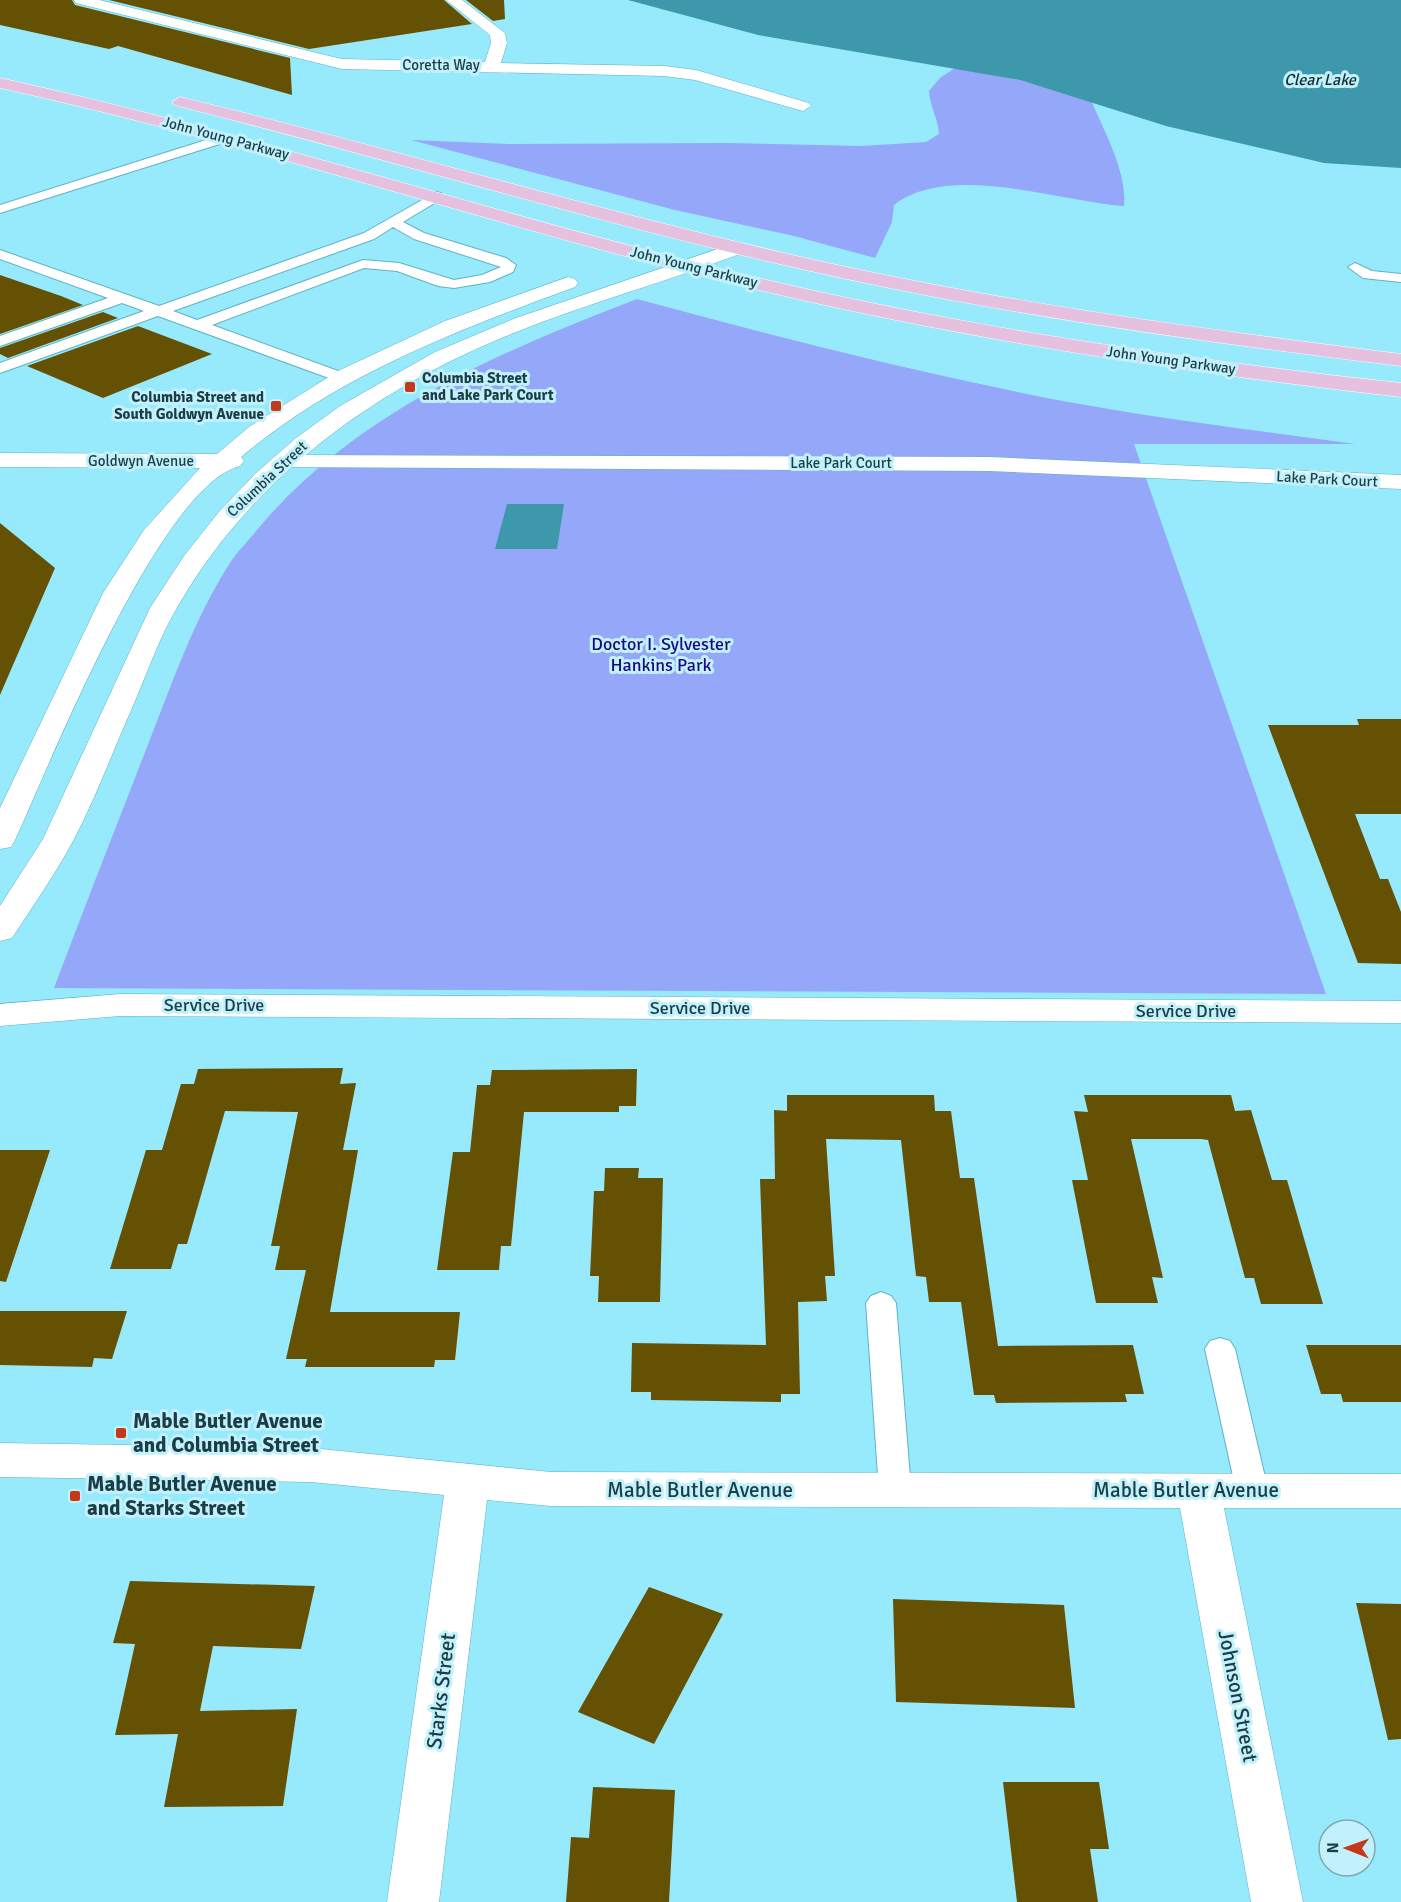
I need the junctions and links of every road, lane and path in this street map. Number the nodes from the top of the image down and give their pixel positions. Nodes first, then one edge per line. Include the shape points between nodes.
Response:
1 (81, 0) edge
2 (453, 0) edge
3 (492, 65) junction
4 (0, 83) edge
5 (162, 98) dead end
6 (803, 106) dead end
7 (225, 138) junction
8 (436, 196) junction
9 (0, 208) edge
10 (395, 223) junction
11 (704, 239) junction
12 (738, 248) junction
13 (0, 254) edge
14 (653, 258) junction
15 (690, 267) junction
16 (1355, 267) dead end
17 (612, 270) dead end
18 (592, 276) dead end
19 (1401, 278) edge
20 (119, 299) junction
21 (156, 312) junction
22 (196, 326) junction
23 (0, 341) edge
24 (0, 357) edge
25 (1401, 360) edge
26 (16, 363) junction
27 (0, 368) edge
28 (343, 378) junction
29 (1401, 390) edge
30 (0, 460) edge
31 (222, 461) junction
32 (282, 462) junction
33 (1401, 482) edge
34 (0, 840) edge
35 (0, 931) edge
36 (1401, 1012) edge
37 (0, 1015) edge
38 (881, 1303) dead end
39 (1220, 1349) dead end
40 (0, 1460) edge
41 (468, 1481) junction
42 (895, 1490) junction
43 (1199, 1490) junction
44 (1252, 1491) junction
45 (1401, 1491) edge
46 (413, 1902) edge
47 (1277, 1902) edge

1 - 3 street, Coretta Way via 342,64
2 - 3 street via 497,33 500,43
3 - 6 street, Coretta Way via 664,70 696,75
4 - 7 main road, John Young Parkway
5 - 11 main road, John Young Parkway
7 - 8 main road, John Young Parkway
7 - 9 lane
8 - 10 lane
8 - 14 main road, John Young Parkway
10 - 21 lane via 369,236
10 - 22 lane via 419,236 501,261 509,265 508,269 485,279 454,284 399,267 363,264
11 - 12 main road, John Young Parkway
11 - 14 street
12 - 15 street, Columbia Street
12 - 25 main road, John Young Parkway via 907,286 1051,312
13 - 20 lane
14 - 15 main road, John Young Parkway
14 - 17 street
15 - 29 main road, John Young Parkway via 900,314 1058,343 1245,372
15 - 32 street, Columbia Street via 544,315 456,351 369,399
16 - 19 lane via 1368,275
18 - 28 street via 452,325
20 - 21 lane
20 - 23 lane
21 - 22 lane
21 - 26 lane
22 - 28 lane
24 - 26 lane
26 - 27 lane
28 - 31 street via 266,426
30 - 31 street, Goldwyn Avenue
31 - 32 street, Goldwyn Avenue
31 - 34 street via 153,535 116,593
32 - 33 street, Lake Park Court via 989,464
32 - 35 street, Columbia Street via 225,518 179,580 58,839
36 - 37 street, Service Drive via 120,1005
38 - 42 lane
39 - 44 lane
40 - 41 street, Mable Butler Avenue via 311,1465
41 - 42 street, Mable Butler Avenue via 551,1490
41 - 46 street, Starks Street
42 - 43 street, Mable Butler Avenue
43 - 44 street, Mable Butler Avenue
43 - 47 street, Johnson Street
44 - 45 street, Mable Butler Avenue

